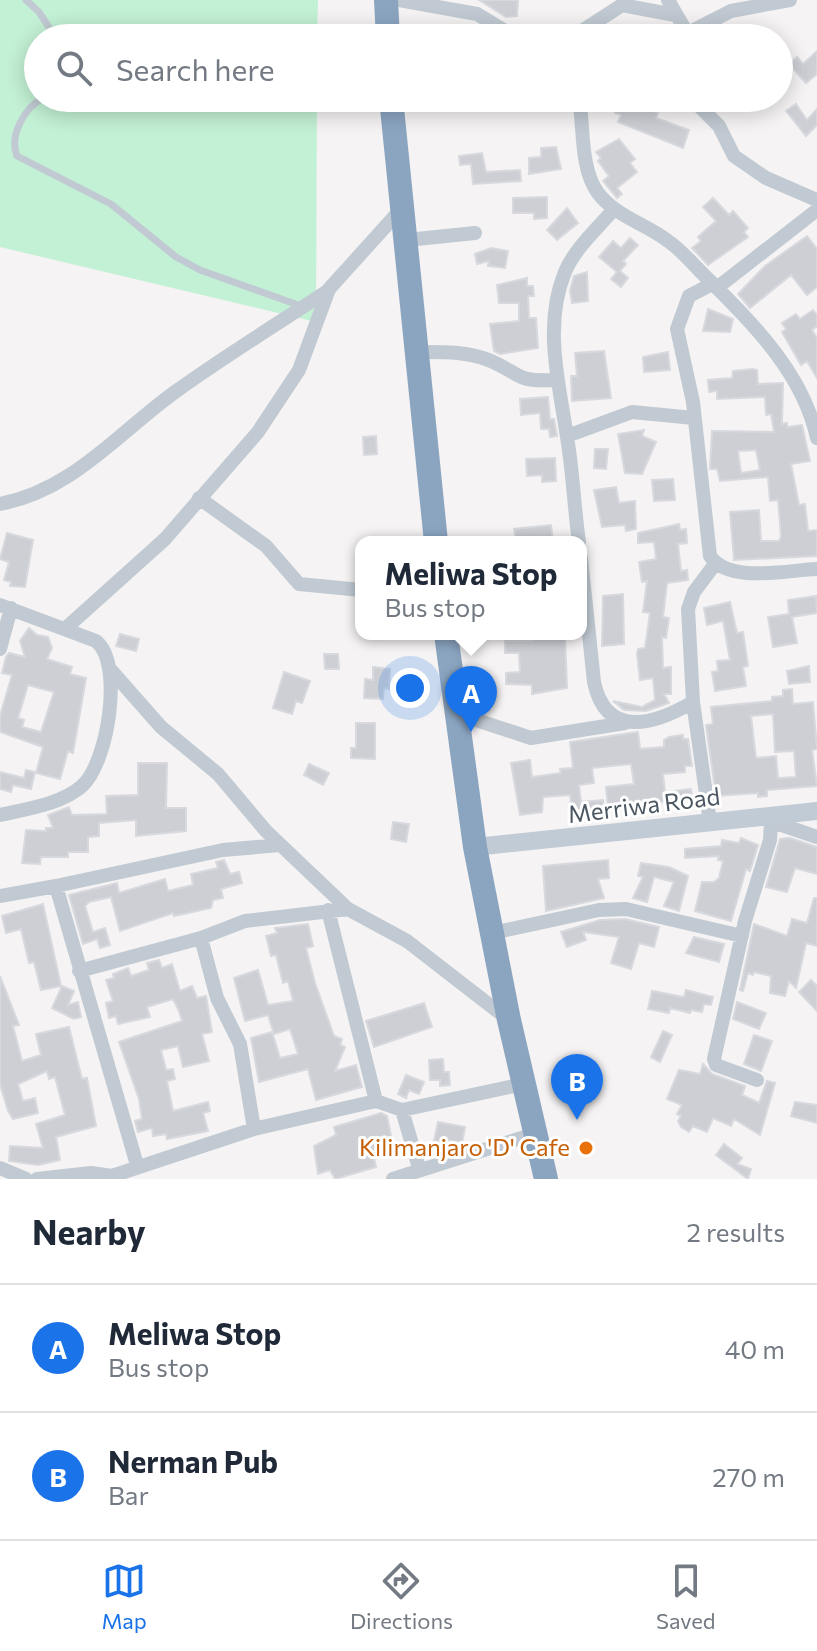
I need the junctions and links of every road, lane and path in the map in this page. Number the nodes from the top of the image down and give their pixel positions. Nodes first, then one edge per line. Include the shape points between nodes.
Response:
1 (26, 0) edge
2 (386, 0) edge
3 (399, 0) edge
4 (465, 0) edge
5 (668, 0) edge
6 (790, 0) edge
7 (624, 2) edge
8 (477, 14) junction
9 (675, 15) junction
10 (47, 24) edge
11 (387, 24) edge
12 (494, 24) edge
13 (594, 24) edge
14 (681, 24) edge
15 (709, 24) edge
16 (29, 112) edge
17 (393, 112) edge
18 (581, 112) edge
19 (705, 112) edge
20 (817, 200) edge
21 (404, 206) junction
22 (614, 209) junction
23 (817, 210) edge
24 (475, 233) dead end
25 (407, 240) junction
26 (715, 286) junction
27 (329, 289) junction
28 (303, 307) junction
29 (417, 352) junction
30 (555, 380) junction
31 (694, 418) junction
32 (567, 436) junction
33 (817, 438) edge
34 (199, 498) junction
35 (0, 504) edge
36 (435, 536) edge
37 (578, 536) edge
38 (715, 564) junction
39 (817, 569) edge
40 (355, 589) edge
41 (5, 606) edge
42 (587, 608) edge
43 (66, 628) junction
44 (447, 640) edge
45 (0, 649) edge
46 (109, 668) junction
47 (693, 702) junction
48 (455, 713) junction
49 (630, 722) junction
50 (817, 811) edge
51 (0, 815) edge
52 (765, 820) junction
53 (710, 822) junction
54 (817, 837) edge
55 (280, 845) junction
56 (475, 847) junction
57 (56, 886) junction
58 (0, 896) edge
59 (348, 909) junction
60 (328, 910) junction
61 (492, 933) junction
62 (742, 936) junction
63 (201, 938) junction
64 (79, 971) junction
65 (509, 1020) junction
66 (757, 1080) dead end
67 (523, 1084) junction
68 (376, 1101) junction
69 (402, 1110) junction
70 (254, 1129) junction
71 (534, 1134) junction
72 (137, 1165) junction
73 (0, 1168) edge
74 (419, 1168) junction
75 (26, 1179) edge
76 (37, 1179) edge
77 (393, 1179) edge
78 (546, 1179) edge

1 - 10 lane
2 - 11 highway
3 - 8 street
4 - 8 street
5 - 9 street
6 - 15 street via 731,11
7 - 9 street
7 - 13 street
8 - 12 street
9 - 14 street
16 - 28 lane via 15,133 17,156 111,204 200,270
17 - 21 highway
18 - 22 street via 588,173 597,193
19 - 20 street via 734,156 766,178
21 - 25 highway
21 - 27 street
22 - 26 street via 669,241
22 - 30 street via 572,257 563,276 554,317
23 - 26 street
24 - 25 street
25 - 29 highway
26 - 31 street via 689,296 677,329
26 - 33 street via 795,379
27 - 28 street
27 - 34 street via 288,390
28 - 35 street via 243,343 58,482
29 - 30 street via 450,351 491,361 523,380
29 - 36 highway
30 - 32 street
31 - 32 street via 632,412
31 - 38 street via 701,495
32 - 37 street
34 - 40 street via 266,546 299,584
34 - 43 street via 158,545
38 - 39 street via 738,572
38 - 47 street via 688,609
41 - 43 street
41 - 45 street
42 - 49 street via 598,701 605,711
43 - 46 street via 101,644
44 - 48 highway
46 - 51 street via 105,746 95,771 66,795
46 - 55 street via 161,727 218,774
47 - 49 street via 655,720
47 - 53 street
48 - 49 street via 531,738
48 - 56 highway
50 - 52 street, Merriwa Road
52 - 53 street, Merriwa Road
52 - 54 street
52 - 62 street via 770,840
53 - 56 street, Merriwa Road
55 - 57 street via 223,850
55 - 59 street
56 - 61 highway
57 - 58 street
57 - 64 street
59 - 60 street
59 - 65 street via 407,941
60 - 63 street via 245,921
60 - 68 street
61 - 62 street via 626,909
61 - 65 highway
62 - 66 street via 714,1063
63 - 64 street
63 - 70 street via 217,998 240,1044
64 - 72 street
65 - 67 highway
67 - 69 street
67 - 71 highway
68 - 69 street
68 - 70 street
69 - 74 street
70 - 72 street
71 - 74 street
71 - 78 highway
72 - 76 street via 112,1176
73 - 75 street
74 - 77 street

